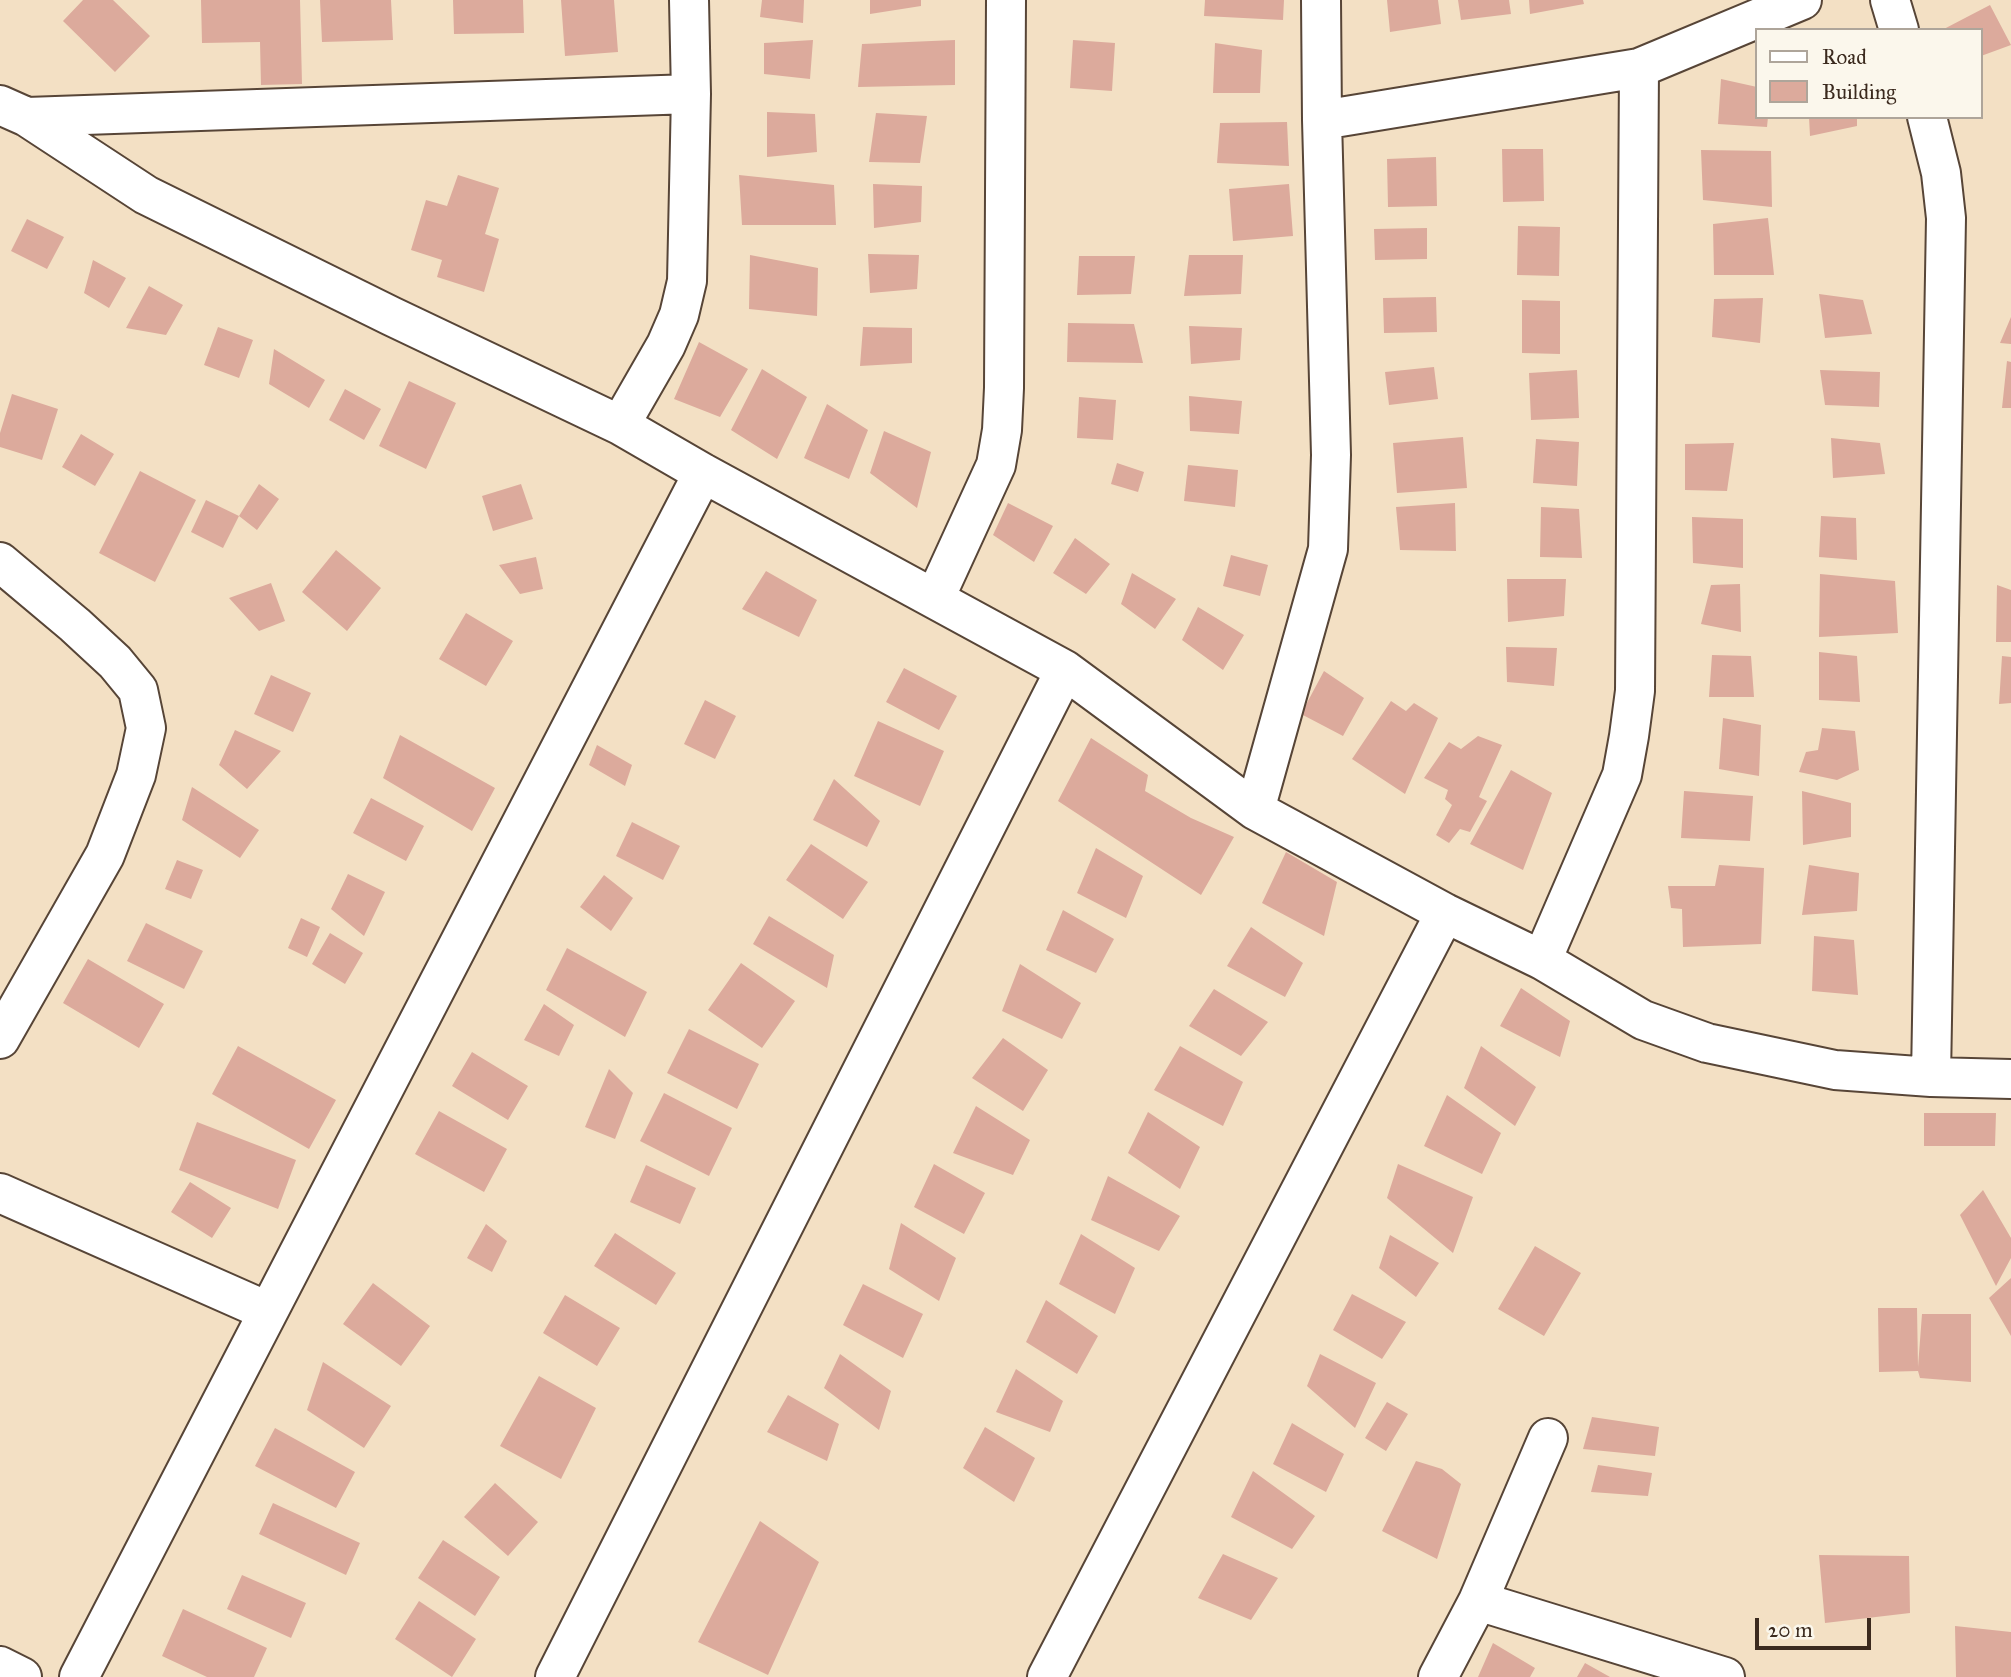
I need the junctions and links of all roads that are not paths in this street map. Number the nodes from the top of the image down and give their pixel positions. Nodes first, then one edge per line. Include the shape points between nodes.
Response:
1 (689, 0) edge
2 (1006, 0) edge
3 (1321, 0) edge
4 (1802, 0) edge
5 (1890, 0) edge
6 (1898, 28) edge
7 (1639, 68) junction
8 (691, 94) junction
9 (13, 111) edge
10 (1928, 119) edge
11 (1322, 121) junction
12 (621, 425) junction
13 (703, 473) junction
14 (0, 562) edge
15 (935, 598) junction
16 (1065, 670) junction
17 (1255, 810) junction
18 (1445, 913) junction
19 (1542, 960) junction
20 (0, 1039) edge
21 (1931, 1077) junction
22 (2011, 1079) edge
23 (0, 1193) edge
24 (267, 1311) junction
25 (1548, 1438) dead end
26 (1478, 1601) junction
27 (0, 1666) edge
28 (22, 1677) edge
29 (79, 1677) edge
30 (555, 1677) edge
31 (1047, 1677) edge
32 (1438, 1677) edge
33 (1725, 1677) edge

1 - 8 street
2 - 15 street via 1002,430 996,464
3 - 11 street
4 - 7 street
5 - 6 street
7 - 11 street
7 - 19 street via 1635,691 1622,775
8 - 9 street
8 - 12 street via 687,281 666,345
9 - 12 street via 146,195
10 - 21 street via 1946,218
11 - 17 street via 1331,455 1328,549
12 - 13 street
13 - 15 street
13 - 24 street
14 - 20 street via 115,662 138,691 146,727 136,775 105,855
15 - 16 street
16 - 17 street
16 - 30 street
17 - 18 street
18 - 19 street
18 - 31 street
19 - 21 street via 1643,1020 1707,1043 1835,1070
21 - 22 street
23 - 24 street
24 - 29 street
25 - 26 street
26 - 32 street
26 - 33 street
27 - 28 street

